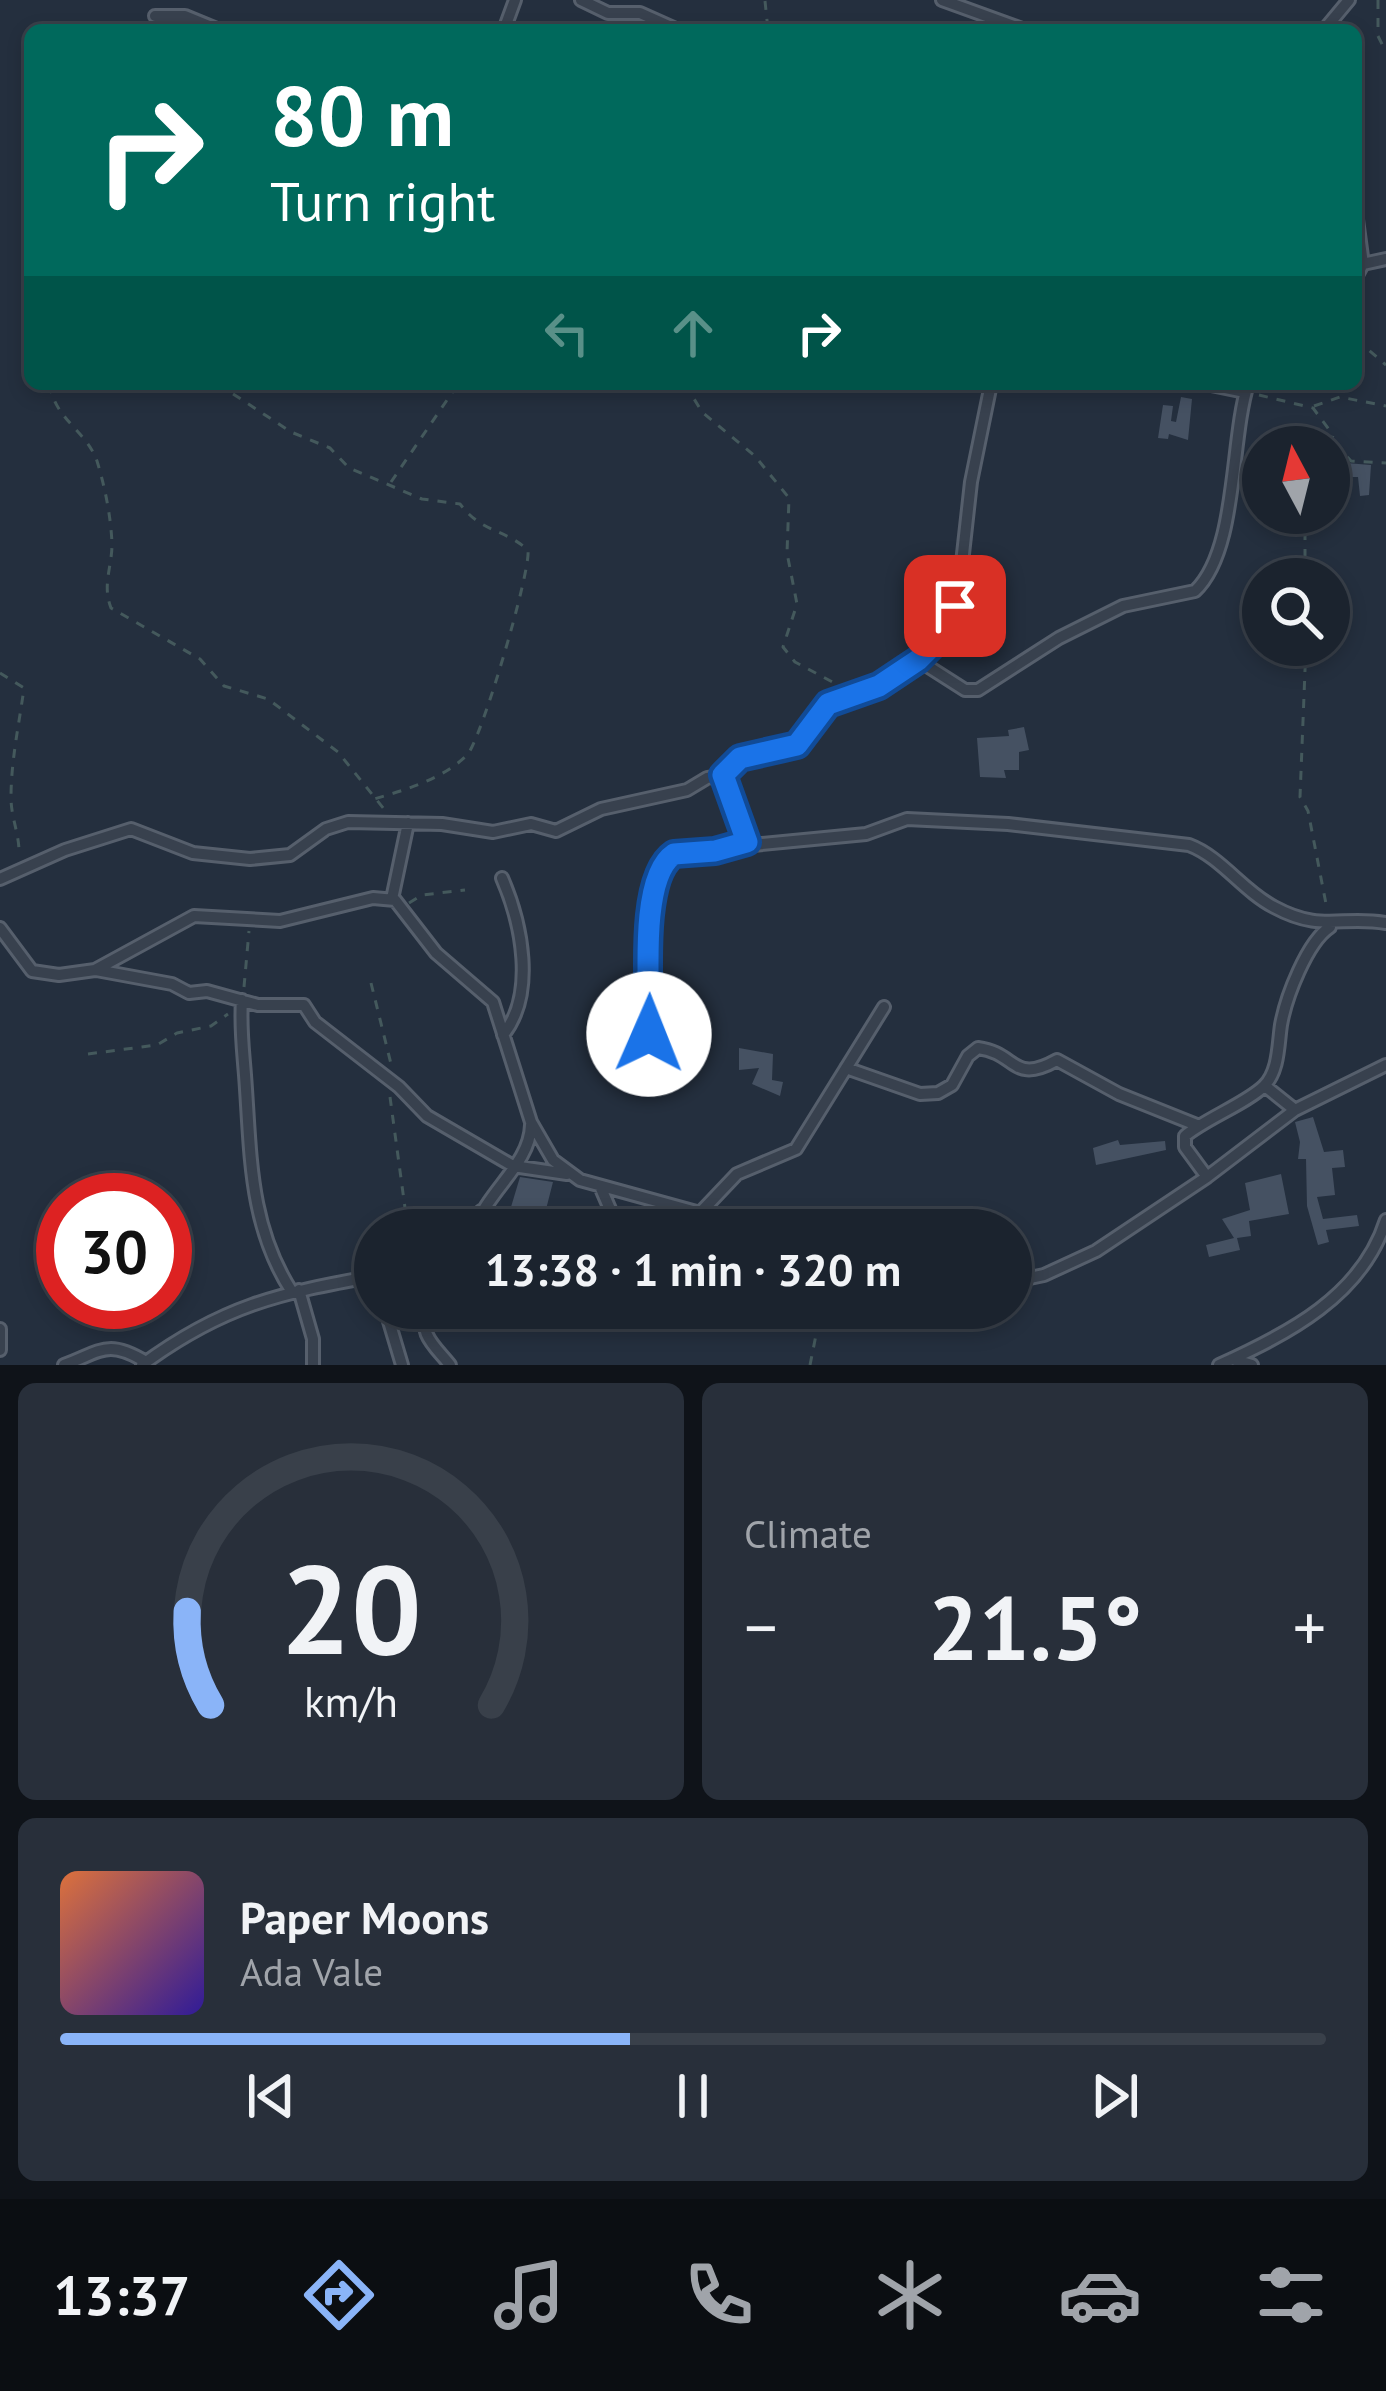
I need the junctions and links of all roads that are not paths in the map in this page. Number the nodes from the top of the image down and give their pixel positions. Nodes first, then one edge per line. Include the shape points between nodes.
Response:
1 (581, 0) edge
2 (942, 0) edge
3 (1349, 0) edge
4 (155, 16) dead end
5 (204, 24) edge
6 (665, 24) edge
7 (1008, 24) edge
8 (1329, 24) edge
9 (1362, 257) edge
10 (1386, 259) edge
11 (1363, 264) joint
12 (990, 390) edge
13 (1247, 390) edge
14 (918, 660) junction
15 (723, 775) junction
16 (403, 823) junction
17 (747, 842) junction
18 (502, 878) dead end
19 (0, 879) edge
20 (392, 899) junction
21 (1386, 923) edge
22 (1332, 925) junction
23 (0, 928) edge
24 (95, 970) junction
25 (242, 1000) junction
26 (884, 1007) dead end
27 (503, 1035) junction
28 (651, 1059) dead end
29 (1386, 1065) edge
30 (846, 1068) junction
31 (1265, 1086) junction
32 (1295, 1110) junction
33 (531, 1122) junction
34 (1199, 1126) junction
35 (513, 1166) junction
36 (567, 1174) junction
37 (1207, 1177) junction
38 (600, 1186) junction
39 (483, 1209) edge
40 (610, 1209) edge
41 (685, 1209) edge
42 (704, 1209) edge
43 (1386, 1220) edge
44 (1032, 1278) edge
45 (354, 1282) edge
46 (296, 1291) junction
47 (0, 1329) edge
48 (391, 1329) edge
49 (425, 1329) edge
50 (0, 1350) edge
51 (1226, 1362) edge
52 (144, 1363) edge
53 (64, 1365) edge
54 (313, 1365) edge
55 (401, 1365) edge
56 (450, 1365) edge
57 (1252, 1365) edge

1 - 6 street
2 - 7 street
3 - 8 street
4 - 5 street
9 - 11 street
10 - 11 street
12 - 14 street via 955,606
13 - 14 street via 1227,511 1210,572 1196,591 1123,606 978,691
14 - 15 street via 821,709 797,745 740,758
15 - 16 street via 601,808 556,831
15 - 17 street
16 - 19 street via 341,823 290,855 250,859 193,853 130,829
16 - 20 street
17 - 22 street via 866,834 907,819 1189,845 1274,908
17 - 28 street via 674,854 659,869 650,910
18 - 27 street via 523,952 520,1005
20 - 24 street via 280,922 186,919
20 - 27 street via 436,953 488,994
21 - 22 street
22 - 31 street via 1304,960
23 - 24 street via 34,973
24 - 25 street
25 - 35 street via 307,1007 428,1116
25 - 46 street via 251,1188
26 - 30 street
27 - 33 street
29 - 32 street
30 - 34 street via 938,1094 958,1079 973,1051 984,1048 1022,1071 1060,1060
30 - 42 street via 791,1154 737,1174
31 - 32 street
31 - 34 street
32 - 37 street
33 - 35 street via 529,1148
33 - 36 street
34 - 37 street via 1184,1144
35 - 36 street
35 - 39 street
36 - 38 street
37 - 44 street via 1096,1251
38 - 40 street
38 - 41 street
43 - 51 street via 1346,1290
45 - 46 street
46 - 52 street via 220,1314
46 - 54 street
47 - 50 street
48 - 55 street
49 - 56 street
51 - 57 street
52 - 53 street via 99,1348

